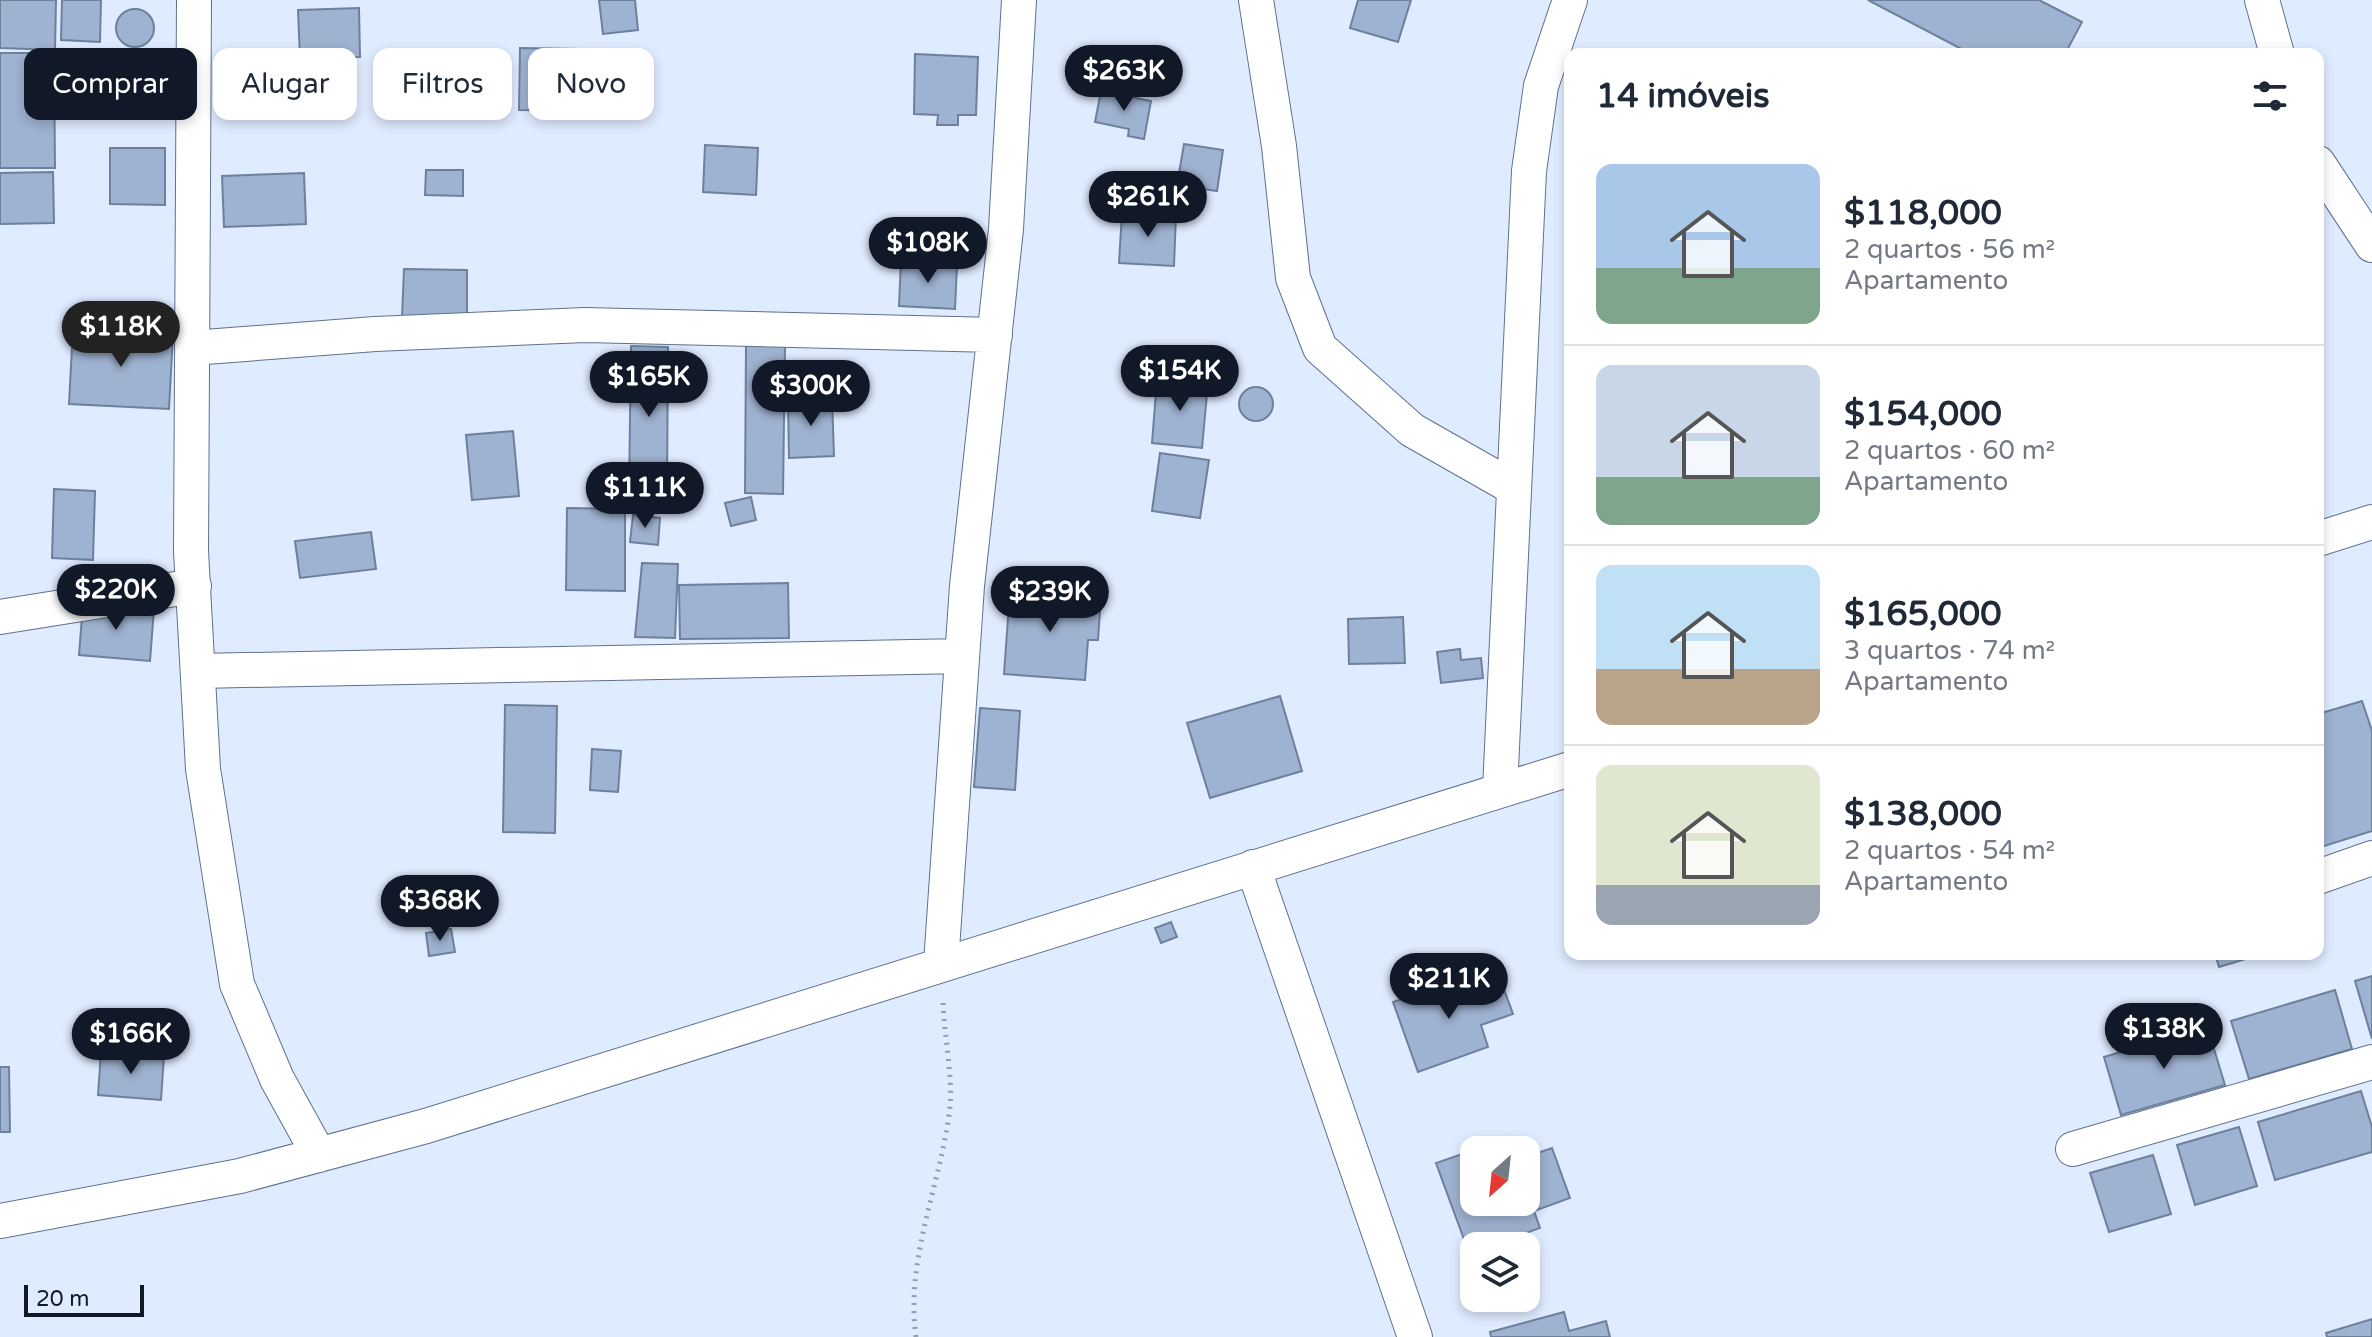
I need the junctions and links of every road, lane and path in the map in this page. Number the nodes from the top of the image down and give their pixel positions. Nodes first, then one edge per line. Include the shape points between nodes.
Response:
1 (194, 0) edge
2 (1019, 0) edge
3 (1256, 0) edge
4 (1570, 0) edge
5 (2262, 0) edge
6 (2275, 48) edge
7 (2324, 172) edge
8 (2372, 245) edge
9 (995, 335) junction
10 (192, 348) junction
11 (1514, 488) junction
12 (2372, 522) edge
13 (2324, 537) edge
14 (194, 586) junction
15 (0, 617) edge
16 (962, 656) junction
17 (198, 671) junction
18 (1564, 771) edge
19 (1500, 790) junction
20 (2372, 858) edge
21 (1253, 867) junction
22 (2324, 875) edge
23 (941, 964) junction
24 (2372, 1062) edge
25 (2073, 1149) dead end
26 (319, 1155) junction
27 (0, 1221) edge
28 (916, 1337) edge
29 (1415, 1337) edge

1 - 10 street
2 - 9 street
3 - 11 street via 1293,278 1320,348 1412,430
4 - 11 street via 1541,86 1529,171
5 - 6 street
7 - 8 street
9 - 10 street via 585,325
9 - 16 street
10 - 14 street
11 - 19 street
12 - 13 street
14 - 15 street
14 - 17 street
16 - 17 street
16 - 23 street
17 - 26 street via 203,769 237,984 277,1079
18 - 19 street
19 - 21 street
20 - 22 street
21 - 23 street
21 - 29 street
23 - 26 street
23 - 28 path via 950,1105 911,1305
24 - 25 street
26 - 27 street via 240,1176

